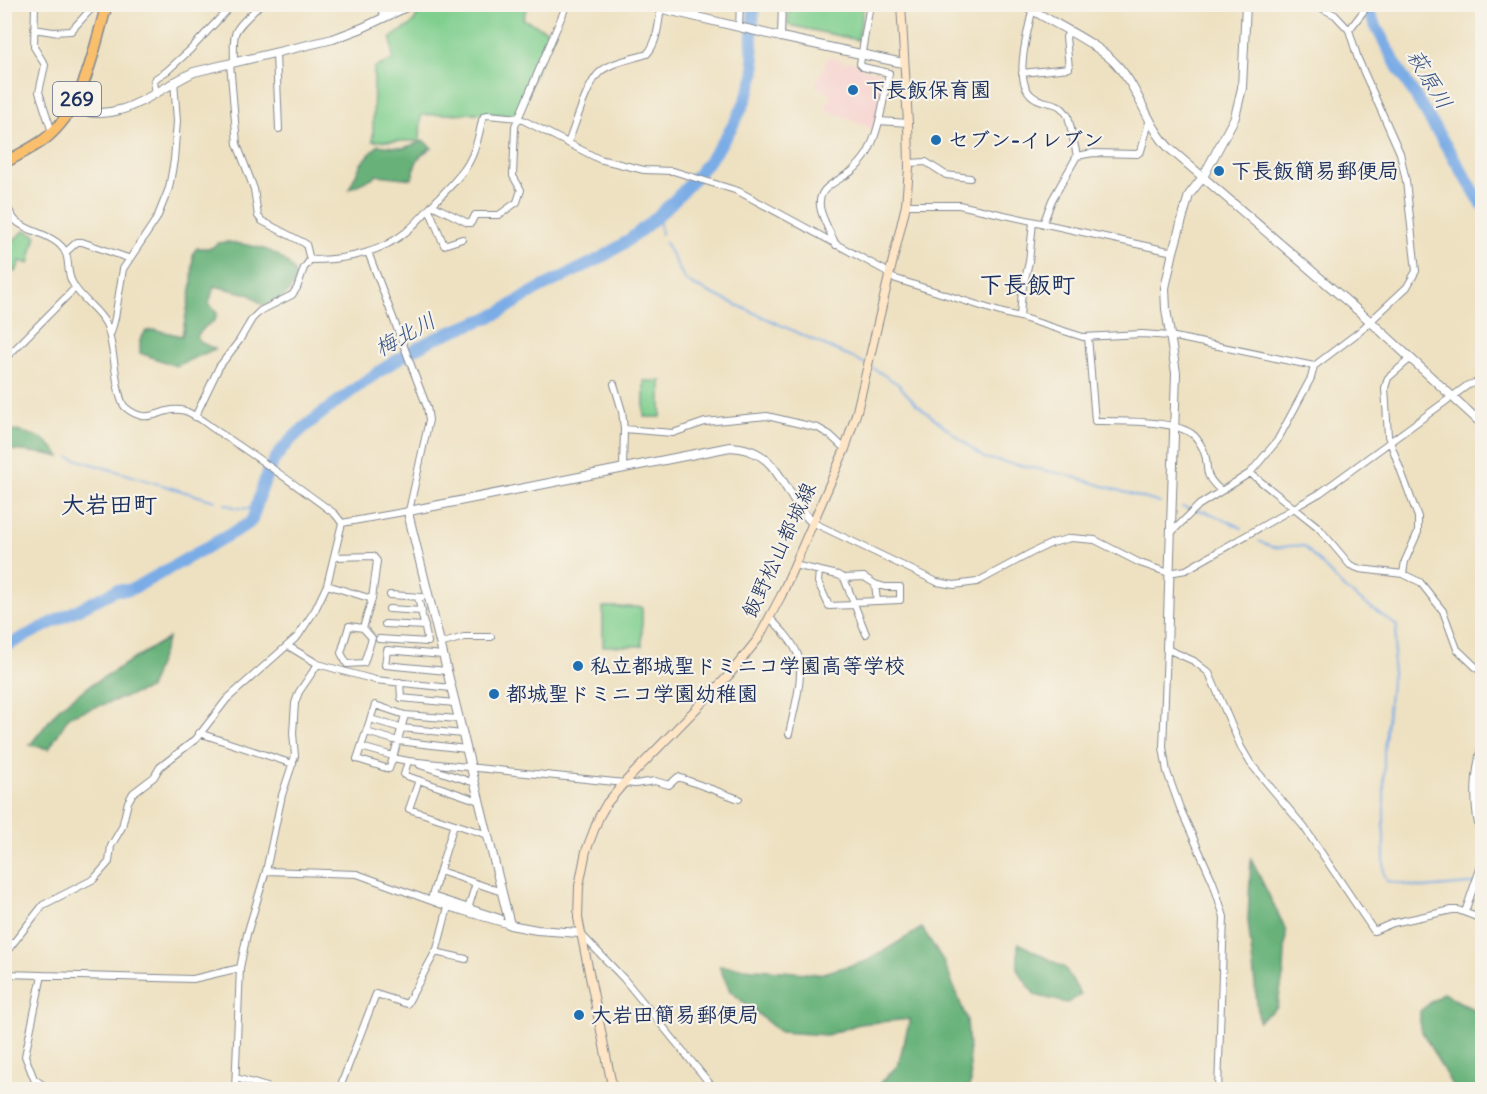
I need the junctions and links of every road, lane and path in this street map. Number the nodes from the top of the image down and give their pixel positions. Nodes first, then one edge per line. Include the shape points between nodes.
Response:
1 (34, 4) edge
2 (92, 4) edge
3 (107, 4) edge
4 (233, 4) edge
5 (379, 4) edge
6 (413, 4) edge
7 (567, 4) edge
8 (642, 4) edge
9 (740, 4) edge
10 (782, 4) edge
11 (870, 4) edge
12 (901, 4) edge
13 (1023, 4) edge
14 (1246, 4) edge
15 (1313, 4) edge
16 (1370, 4) edge
17 (257, 8) dead end
18 (660, 9) junction
19 (1032, 11) junction
20 (385, 18) junction
21 (740, 27) junction
22 (1351, 27) junction
23 (34, 29) junction
24 (1069, 32) junction
25 (781, 37) junction
26 (276, 53) junction
27 (862, 54) junction
28 (232, 63) junction
29 (903, 63) junction
30 (1022, 73) junction
31 (174, 81) junction
32 (156, 93) junction
33 (73, 108) junction
34 (519, 118) junction
35 (879, 121) junction
36 (1149, 122) junction
37 (909, 123) junction
38 (279, 129) dead end
39 (52, 133) junction
40 (568, 143) junction
41 (1077, 156) junction
42 (4, 163) edge
43 (909, 163) junction
44 (1203, 177) junction
45 (970, 178) dead end
46 (4, 202) edge
47 (906, 204) junction
48 (431, 207) junction
49 (1033, 222) junction
50 (1043, 224) junction
51 (462, 239) dead end
52 (836, 245) junction
53 (66, 252) junction
54 (368, 252) junction
55 (1173, 252) junction
56 (128, 258) junction
57 (310, 260) junction
58 (890, 277) junction
59 (75, 288) junction
60 (1020, 316) junction
61 (1370, 321) junction
62 (110, 334) junction
63 (1170, 336) junction
64 (1088, 337) junction
65 (1411, 358) junction
66 (4, 360) edge
67 (1314, 366) junction
68 (1482, 381) edge
69 (614, 384) dead end
70 (1452, 397) junction
71 (195, 417) junction
72 (1482, 424) edge
73 (1174, 427) junction
74 (624, 429) junction
75 (1390, 443) junction
76 (845, 449) junction
77 (623, 468) junction
78 (1250, 472) junction
79 (1220, 490) junction
80 (1295, 508) junction
81 (409, 511) junction
82 (812, 522) junction
83 (342, 523) junction
84 (1171, 533) junction
85 (334, 557) junction
86 (794, 566) junction
87 (819, 571) junction
88 (1169, 573) junction
89 (1403, 574) junction
90 (844, 578) junction
91 (875, 584) junction
92 (327, 585) junction
93 (390, 595) dead end
94 (418, 597) junction
95 (428, 598) junction
96 (372, 599) junction
97 (877, 601) junction
98 (854, 604) junction
99 (389, 609) dead end
100 (422, 611) junction
101 (769, 617) junction
102 (385, 624) dead end
103 (425, 626) junction
104 (363, 628) junction
105 (866, 634) dead end
106 (491, 637) dead end
107 (379, 639) dead end
108 (440, 644) junction
109 (288, 646) junction
110 (1167, 650) junction
111 (443, 655) junction
112 (318, 664) junction
113 (447, 671) junction
114 (1482, 673) edge
115 (400, 682) junction
116 (451, 688) junction
117 (401, 698) junction
118 (454, 703) junction
119 (404, 714) junction
120 (370, 719) junction
121 (459, 720) junction
122 (401, 728) junction
123 (366, 732) junction
124 (199, 733) junction
125 (462, 734) junction
126 (789, 734) dead end
127 (398, 741) junction
128 (1482, 744) edge
129 (361, 747) junction
130 (466, 749) junction
131 (393, 757) junction
132 (408, 761) junction
133 (293, 764) junction
134 (471, 766) junction
135 (419, 780) junction
136 (475, 783) junction
137 (624, 783) junction
138 (739, 799) dead end
139 (479, 801) junction
140 (454, 824) junction
141 (488, 835) junction
142 (1482, 839) edge
143 (1482, 863) edge
144 (266, 871) junction
145 (440, 871) junction
146 (476, 883) junction
147 (502, 892) junction
148 (448, 907) junction
149 (468, 909) junction
150 (1466, 912) junction
151 (500, 918) dead end
152 (1482, 919) edge
153 (510, 925) junction
154 (580, 933) junction
155 (435, 951) junction
156 (4, 955) edge
157 (466, 958) dead end
158 (240, 968) junction
159 (4, 974) edge
160 (42, 975) junction
161 (236, 1078) junction
162 (54, 1089) edge
163 (235, 1089) edge
164 (277, 1089) edge
165 (339, 1089) edge
166 (613, 1089) edge
167 (715, 1089) edge
168 (1218, 1089) edge

1 - 23 street
2 - 23 street via 71,31
3 - 33 highway, 269
4 - 32 street via 183,57 156,78
5 - 20 street
6 - 20 street
7 - 34 street
8 - 18 street
9 - 21 street
10 - 25 street
11 - 27 street
12 - 29 main road, 飯野松山都城線
13 - 19 street
14 - 44 street via 1238,106
15 - 22 street
16 - 22 street
17 - 28 street via 235,31
18 - 21 street
18 - 40 street via 651,49 599,73
19 - 24 street
19 - 30 street
20 - 26 street via 333,39
21 - 25 street
22 - 61 street via 1358,59 1400,153 1416,271 1412,280
23 - 39 street via 34,47 45,65 39,92
24 - 30 street via 1069,68
24 - 36 street via 1119,66
25 - 27 street
26 - 28 street
26 - 38 street
27 - 29 street
27 - 35 street via 863,67 889,73
28 - 31 street
28 - 57 street via 237,144 254,189 258,216 306,244
29 - 37 main road, 飯野松山都城線
30 - 41 street via 1030,95 1058,103 1065,111
31 - 32 street
31 - 56 street via 177,131 169,188 157,218
32 - 33 street via 136,106 109,113
33 - 39 highway, 269
34 - 40 street
34 - 48 street via 484,116 476,152 461,177
34 - 48 street via 513,145 514,180 521,190 517,202 499,215 475,215 471,223
35 - 37 street
35 - 52 street via 860,164 829,184 820,199
36 - 41 street via 1137,154
36 - 44 street via 1169,148
37 - 43 main road, 飯野松山都城線
39 - 42 highway, 269
40 - 52 street via 599,159 628,167 676,172 738,191
41 - 50 street
43 - 45 street via 926,162 946,175
43 - 47 main road, 飯野松山都城線
44 - 55 street via 1189,195
44 - 61 street
46 - 53 street via 19,224 58,242
47 - 49 street via 959,206
47 - 58 main road, 飯野松山都城線
48 - 51 street via 444,245
48 - 54 street via 407,232
49 - 50 street
49 - 60 street
50 - 55 street
52 - 58 street
53 - 56 street via 82,242
53 - 59 street
54 - 57 street
54 - 81 street via 429,414
55 - 63 street via 1165,288
56 - 62 street
57 - 71 street via 292,295 252,319 219,367
58 - 60 street
58 - 76 main road, 飯野松山都城線
59 - 62 street via 104,320
59 - 66 street
60 - 64 street
61 - 65 street
61 - 67 street
62 - 71 street via 119,398 127,409 151,417 170,410
63 - 64 street
63 - 67 street
63 - 73 street via 1176,373
64 - 73 street via 1095,421
65 - 70 street
65 - 75 street via 1388,378 1385,388
67 - 78 street via 1277,441
68 - 70 street via 1468,385
69 - 74 street
70 - 72 street
70 - 75 street
71 - 83 street via 255,455
73 - 79 street via 1198,439 1205,453 1206,473
73 - 84 street
74 - 76 street via 673,433 705,422 767,416 818,428
74 - 77 street
75 - 80 street
75 - 89 street via 1419,517 1418,532
76 - 82 main road, 飯野松山都城線
77 - 81 street
77 - 82 street via 730,447 747,449 775,468 801,512
78 - 79 street
78 - 80 street
79 - 84 street via 1199,504
80 - 88 street via 1197,565
80 - 89 street via 1318,527 1350,565
81 - 83 street
81 - 95 street
82 - 86 main road, 飯野松山都城線
82 - 88 street via 937,582 954,585 976,582 1052,543 1071,538 1095,540
83 - 85 street
84 - 88 street
85 - 92 street
85 - 96 street via 373,556 378,561
86 - 87 street
86 - 101 main road, 飯野松山都城線
87 - 90 street
87 - 98 street via 818,582 829,606
88 - 110 street
89 - 114 street via 1420,582 1443,611 1457,649
90 - 91 street via 864,577
90 - 98 street
91 - 97 street
91 - 97 street via 900,587 900,600
92 - 96 street
92 - 109 street via 309,621
93 - 94 street
94 - 95 street
94 - 100 street
95 - 108 street
96 - 104 street
97 - 98 street
98 - 105 street
99 - 100 street
100 - 103 street
101 - 126 street via 787,636 800,664
101 - 137 main road, 飯野松山都城線 via 758,639 729,675
102 - 103 street
103 - 107 street via 428,642
104 - 104 street via 372,638 364,663 346,664 341,653 349,626
106 - 108 street via 464,637
108 - 111 street
109 - 112 street
109 - 124 street via 227,699
110 - 150 street via 1194,661 1209,674 1251,764 1304,827 1374,932 1425,915 1452,910
110 - 168 street via 1163,747 1167,772 1224,917
111 - 113 street
111 - 113 street via 387,650 385,665
112 - 115 street via 375,680
112 - 133 street via 295,703
113 - 116 street
115 - 116 street
115 - 117 street
116 - 118 street
117 - 118 street
117 - 119 street
118 - 121 street
119 - 120 street via 375,705
119 - 121 street
119 - 122 street
120 - 122 street
120 - 123 street
121 - 125 street
122 - 125 street
122 - 127 street
123 - 127 street
123 - 129 street
124 - 133 street
124 - 156 street via 133,793 111,846 109,862 94,879 43,905
125 - 130 street
127 - 130 street
127 - 131 street
128 - 142 street via 1476,784
129 - 131 street
129 - 131 street via 357,759 389,769
130 - 134 street
131 - 132 street
132 - 134 street
132 - 135 street via 404,775
132 - 136 street
133 - 144 street via 282,795
134 - 136 street
134 - 137 street
135 - 139 street
135 - 140 street via 409,809
136 - 139 street
137 - 138 street via 655,781 669,785 678,777
137 - 154 main road, 飯野松山都城線 via 599,817 586,851 578,898
139 - 141 street
140 - 141 street
140 - 145 street
141 - 147 street
143 - 150 street
144 - 148 street via 357,874
144 - 158 street
145 - 146 street
145 - 149 street via 432,896
146 - 147 street
146 - 149 street
147 - 153 street
148 - 153 street
148 - 155 street
149 - 151 street
150 - 152 street
153 - 154 street
154 - 166 main road, 飯野松山都城線
154 - 167 street via 624,979
155 - 157 street
155 - 165 street via 407,1004 376,994
158 - 160 street via 193,979
158 - 161 street
159 - 160 street
160 - 162 street via 25,1056 34,1079
161 - 163 street
161 - 164 street

